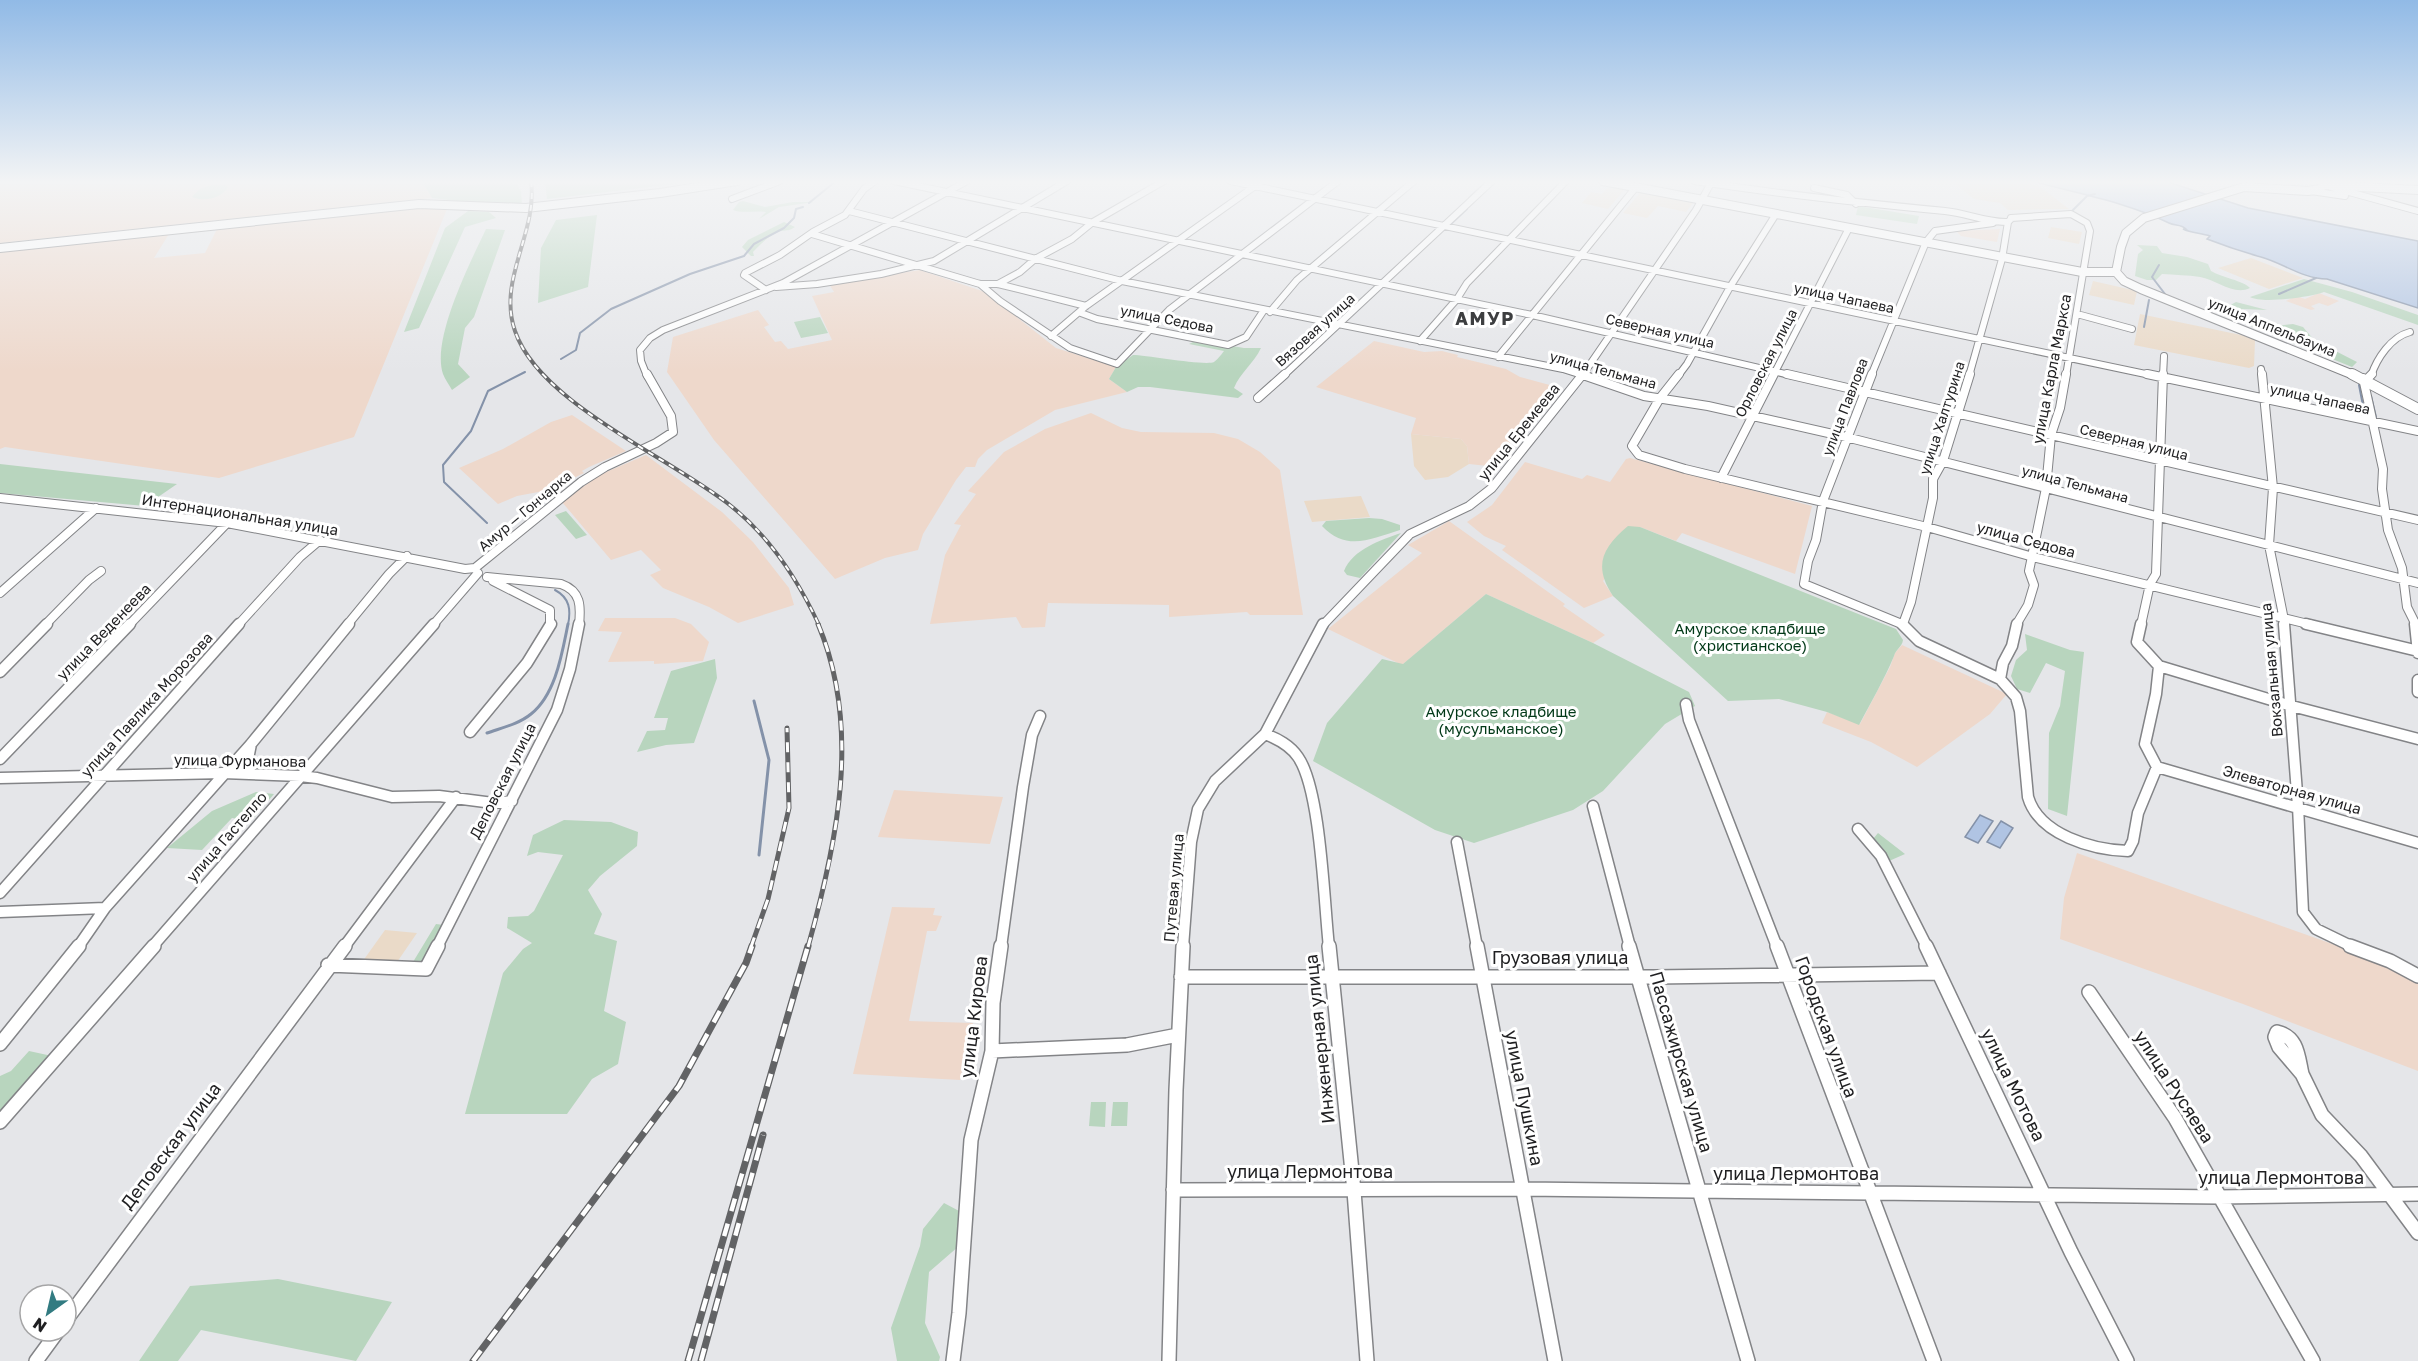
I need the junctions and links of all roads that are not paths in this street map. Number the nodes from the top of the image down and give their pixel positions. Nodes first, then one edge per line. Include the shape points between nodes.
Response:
1 (33, 245) edge
2 (795, 245) edge
3 (851, 245) joint
4 (963, 245) edge
5 (983, 245) edge
6 (1063, 245) edge
7 (1172, 245) edge
8 (1194, 245) edge
9 (1253, 245) edge
10 (1339, 245) edge
11 (1426, 245) edge
12 (1506, 245) edge
13 (1532, 245) edge
14 (1589, 245) edge
15 (1673, 245) edge
16 (1757, 245) edge
17 (1840, 245) edge
18 (1925, 245) edge
19 (1939, 245) edge
20 (2005, 245) edge
21 (2087, 245) edge
22 (2122, 245) edge
23 (0, 248) edge
24 (1240, 254) junction
25 (1581, 255) junction
26 (2002, 257) junction
27 (1035, 258) junction
28 (921, 266) junction
29 (1309, 269) junction
30 (1655, 271) junction
31 (2082, 272) junction
32 (2116, 272) junction
33 (1122, 281) junction
34 (980, 284) junction
35 (998, 284) junction
36 (1383, 284) junction
37 (1730, 287) junction
38 (770, 288) junction
39 (2141, 289) junction
40 (1190, 295) junction
41 (1457, 299) junction
42 (1810, 303) junction
43 (1086, 306) junction
44 (1267, 311) junction
45 (1081, 313) junction
46 (2077, 314) junction
47 (1532, 315) junction
48 (1892, 320) junction
49 (1338, 326) junction
50 (1152, 329) junction
51 (2132, 329) dead end
52 (1611, 332) junction
53 (2410, 332) dead end
54 (1051, 336) junction
55 (1980, 339) junction
56 (1420, 341) junction
57 (1695, 351) junction
58 (2164, 356) dead end
59 (1498, 357) junction
60 (2068, 358) junction
61 (2261, 369) dead end
62 (1776, 371) junction
63 (1582, 374) junction
64 (2164, 378) junction
65 (2364, 379) junction
66 (1863, 390) junction
67 (1258, 398) dead end
68 (1660, 398) junction
69 (2264, 399) junction
70 (2418, 409) edge
71 (1959, 413) junction
72 (1753, 416) junction
73 (2373, 422) junction
74 (2418, 431) edge
75 (2051, 435) junction
76 (1846, 437) junction
77 (2159, 461) junction
78 (1943, 462) junction
79 (1721, 478) junction
80 (2046, 488) junction
81 (2273, 488) junction
82 (0, 498) edge
83 (1823, 501) junction
84 (96, 508) junction
85 (2386, 513) junction
86 (2156, 516) junction
87 (2418, 520) edge
88 (227, 523) junction
89 (1927, 527) junction
90 (320, 540) junction
91 (2269, 545) junction
92 (407, 556) junction
93 (2033, 557) junction
94 (101, 571) dead end
95 (480, 573) junction
96 (2403, 579) junction
97 (2418, 583) edge
98 (2150, 584) junction
99 (0, 593) edge
100 (2284, 618) junction
101 (1903, 624) junction
102 (2418, 652) edge
103 (2159, 666) junction
104 (0, 672) edge
105 (2000, 679) junction
106 (2418, 680) edge
107 (2418, 692) edge
108 (1686, 705) dead end
109 (2288, 705) junction
110 (1040, 716) dead end
111 (470, 732) dead end
112 (1265, 734) junction
113 (2418, 739) edge
114 (251, 744) junction
115 (0, 759) edge
116 (2157, 767) junction
117 (223, 773) junction
118 (251, 774) junction
119 (104, 776) junction
120 (300, 776) junction
121 (0, 778) edge
122 (456, 797) junction
123 (512, 801) junction
124 (1593, 806) dead end
125 (2298, 806) junction
126 (1858, 829) dead end
127 (1457, 842) dead end
128 (2418, 843) edge
129 (0, 893) edge
130 (105, 908) junction
131 (0, 912) edge
132 (328, 965) junction
133 (1940, 973) junction
134 (1637, 975) junction
135 (1482, 976) junction
136 (2418, 976) edge
137 (1181, 977) junction
138 (1789, 977) junction
139 (1331, 978) junction
140 (2089, 992) dead end
141 (1178, 1035) junction
142 (0, 1044) edge
143 (992, 1051) junction
144 (2302, 1074) dead end
145 (0, 1122) edge
146 (1523, 1189) junction
147 (1173, 1190) junction
148 (1354, 1191) junction
149 (1699, 1192) junction
150 (1870, 1193) junction
151 (2418, 1194) edge
152 (2391, 1195) junction
153 (2046, 1196) junction
154 (2219, 1197) junction
155 (2418, 1233) edge
156 (78, 1304) edge
157 (49, 1343) edge
158 (36, 1361) edge
159 (953, 1361) edge
160 (1170, 1361) edge
161 (1367, 1361) edge
162 (1555, 1361) edge
163 (1748, 1361) edge
164 (1934, 1361) edge
165 (2127, 1361) edge
166 (2313, 1361) edge

1 - 23 main road
2 - 38 street via 745,273
3 - 28 street
3 - 38 street
4 - 28 street
5 - 27 street, улица Тельмана
6 - 27 street
7 - 33 street
8 - 24 street, Северная улица
9 - 24 street
10 - 29 street
11 - 36 street, Вязовая улица
12 - 41 street via 1467,283
13 - 25 street, улица Чапаева
14 - 25 street
15 - 30 street, улица Еремеева
16 - 37 street
17 - 42 street, Орловская улица
18 - 48 street, улица Павлова
19 - 26 main road
20 - 26 street, улица Халтурина
21 - 31 street, улица Карла Маркса
22 - 32 main road
24 - 29 street, Северная улица
24 - 40 street
25 - 30 street, улица Чапаева
25 - 47 street
26 - 31 main road
26 - 55 street, улица Халтурина
27 - 33 street, улица Тельмана
27 - 35 street
28 - 34 street
28 - 38 street
29 - 36 street, Северная улица
29 - 44 street
30 - 37 street, улица Чапаева
30 - 52 street, улица Еремеева
31 - 32 main road
31 - 39 main road
31 - 46 street, улица Карла Маркса
32 - 39 main road, улица Аппельбаума
33 - 40 street, улица Тельмана
33 - 43 street
34 - 35 street
34 - 54 street
35 - 43 street
36 - 41 street, Северная улица
36 - 49 street, Вязовая улица
37 - 42 street, улица Чапаева
37 - 57 street
38 - 95 street, Амур — Гончарка via 663,330 645,342 640,350 641,363 674,421 673,432 576,484 485,562
39 - 65 main road, улица Аппельбаума
40 - 44 street, улица Тельмана
40 - 50 street
41 - 47 street, Северная улица
41 - 56 street
42 - 48 street, улица Чапаева
42 - 62 street, Орловская улица
43 - 45 street
44 - 49 street, улица Тельмана
44 - 50 street, улица Седова via 1247,338 1236,344
45 - 50 street, улица Седова
45 - 54 street
46 - 51 street
46 - 60 street, улица Карла Маркса
47 - 52 street, Северная улица
47 - 59 street
48 - 55 street, улица Чапаева
48 - 66 street, улица Павлова
49 - 56 street, улица Тельмана
49 - 67 street, Вязовая улица
50 - 54 street via 1117,364 1070,348
52 - 57 street, Северная улица
52 - 63 street, улица Еремеева
53 - 65 street via 2402,334 2376,360 2371,377
55 - 60 street, улица Чапаева
55 - 71 street, улица Халтурина
56 - 59 street, улица Тельмана
57 - 62 street, Северная улица
57 - 68 street
58 - 64 street
59 - 63 street, улица Тельмана
60 - 64 street, улица Чапаева
60 - 75 street, улица Карла Маркса
61 - 69 street, Вокзальная улица
62 - 66 street, Северная улица
62 - 72 street, Орловская улица
63 - 68 street, улица Тельмана
63 - 112 street, улица Еремеева via 1486,495 1410,534 1326,619
64 - 69 street, улица Чапаева
64 - 77 street
65 - 70 main road, улица Аппельбаума
65 - 73 street
66 - 71 street, Северная улица
66 - 76 street, улица Павлова
68 - 72 street, улица Тельмана
68 - 79 street, улица Седова via 1632,446 1646,458
69 - 73 street, улица Чапаева
69 - 81 street, Вокзальная улица
71 - 75 street, Северная улица
71 - 78 street, улица Халтурина
72 - 76 street, улица Тельмана
72 - 79 street, Орловская улица
73 - 74 street, улица Чапаева
73 - 85 street via 2383,469
75 - 77 street, Северная улица
75 - 80 street, улица Карла Маркса
76 - 78 street, улица Тельмана
76 - 83 street, улица Павлова
77 - 81 street, Северная улица
77 - 86 street
78 - 80 street, улица Тельмана
78 - 89 street, улица Халтурина via 1933,480
79 - 83 street, улица Седова
80 - 86 street, улица Тельмана
80 - 93 street, улица Карла Маркса
81 - 85 street, Северная улица
81 - 91 street, Вокзальная улица
82 - 84 street, Интернациональная улица
83 - 89 street, улица Седова
83 - 101 street, улица Павлова via 1803,585
84 - 88 street, Интернациональная улица
84 - 99 street
85 - 87 street, Северная улица
85 - 96 street
86 - 91 street, улица Тельмана
86 - 98 street via 2156,574
88 - 90 street, Интернациональная улица
88 - 115 street, улица Веденеева
89 - 93 street, улица Седова
89 - 101 street, улица Халтурина
90 - 92 street, Интернациональная улица
90 - 119 street, улица Павлика Морозова via 253,608
91 - 96 street, улица Тельмана
91 - 100 street, Вокзальная улица
92 - 95 street, Интернациональная улица
92 - 114 street
93 - 98 street, улица Седова
93 - 105 street, улица Карла Маркса via 2029,571 2034,585 2015,627
94 - 104 street
95 - 111 street via 536,601 550,610 552,616 546,635 522,669
95 - 120 street, улица Гастелло
95 - 123 street, Деповская улица via 561,584 577,594 579,605 576,649 567,686
96 - 97 street, улица Тельмана
96 - 102 street via 2407,607 2417,628
98 - 100 street, улица Седова
98 - 103 street via 2137,642
100 - 102 street, улица Седова
100 - 109 street, Вокзальная улица
101 - 105 street via 1919,641
103 - 109 street
103 - 116 street via 2145,744
105 - 116 street via 2016,698 2020,711 2032,810 2076,840 2108,851 2128,851
106 - 107 street
108 - 138 street, Городская улица
109 - 113 street
109 - 125 street, Вокзальная улица
110 - 143 street, улица Кирова via 1032,735 1023,787 993,1003
112 - 137 street, Путевая улица via 1215,781 1198,809 1191,842
112 - 139 street, Инженерная улица via 1281,739 1297,752 1309,783
114 - 117 street
114 - 118 street via 247,764
116 - 125 street, Элеваторная улица
117 - 118 street, улица Фурманова
117 - 119 street, улица Фурманова
117 - 130 street
118 - 120 street, улица Фурманова
119 - 121 street, улица Фурманова
119 - 129 street, улица Павлика Морозова
120 - 122 street, улица Фурманова via 392,797
120 - 145 street, улица Гастелло
122 - 123 street, улица Фурманова via 493,803
122 - 132 street, Деповская улица
123 - 132 street, Деповская улица via 426,969
124 - 134 street, Пассажирская улица
125 - 128 street, Элеваторная улица
125 - 136 street, Вокзальная улица via 2303,912 2316,929
126 - 133 street, улица Мотова via 1881,856
127 - 135 street, улица Пушкина
130 - 131 street
130 - 142 street
132 - 156 street, Деповская улица
133 - 138 street, Грузовая улица
133 - 153 street, улица Мотова
134 - 135 street, Грузовая улица
134 - 138 street, Грузовая улица
134 - 149 street, Пассажирская улица
135 - 139 street, Грузовая улица
135 - 146 street, улица Пушкина
137 - 139 street, Грузовая улица
137 - 141 street, Путевая улица
138 - 150 street, Городская улица
139 - 148 street, Инженерная улица
140 - 154 street, улица Русяева via 2175,1118
141 - 143 street via 1127,1045
141 - 147 street, Путевая улица
143 - 159 street, улица Кирова via 971,1140
144 - 152 street via 2322,1115
146 - 148 street, улица Лермонтова
146 - 149 street, улица Лермонтова
146 - 162 street, улица Пушкина
147 - 148 street, улица Лермонтова
147 - 160 street, Путевая улица
148 - 161 street, Инженерная улица
149 - 150 street, улица Лермонтова
149 - 163 street, Пассажирская улица
150 - 153 street, улица Лермонтова
150 - 164 street, Городская улица
151 - 152 street, улица Лермонтова
152 - 154 street, улица Лермонтова
152 - 155 street
153 - 154 street, улица Лермонтова
153 - 165 street, улица Мотова
154 - 166 street, улица Русяева
157 - 158 street

